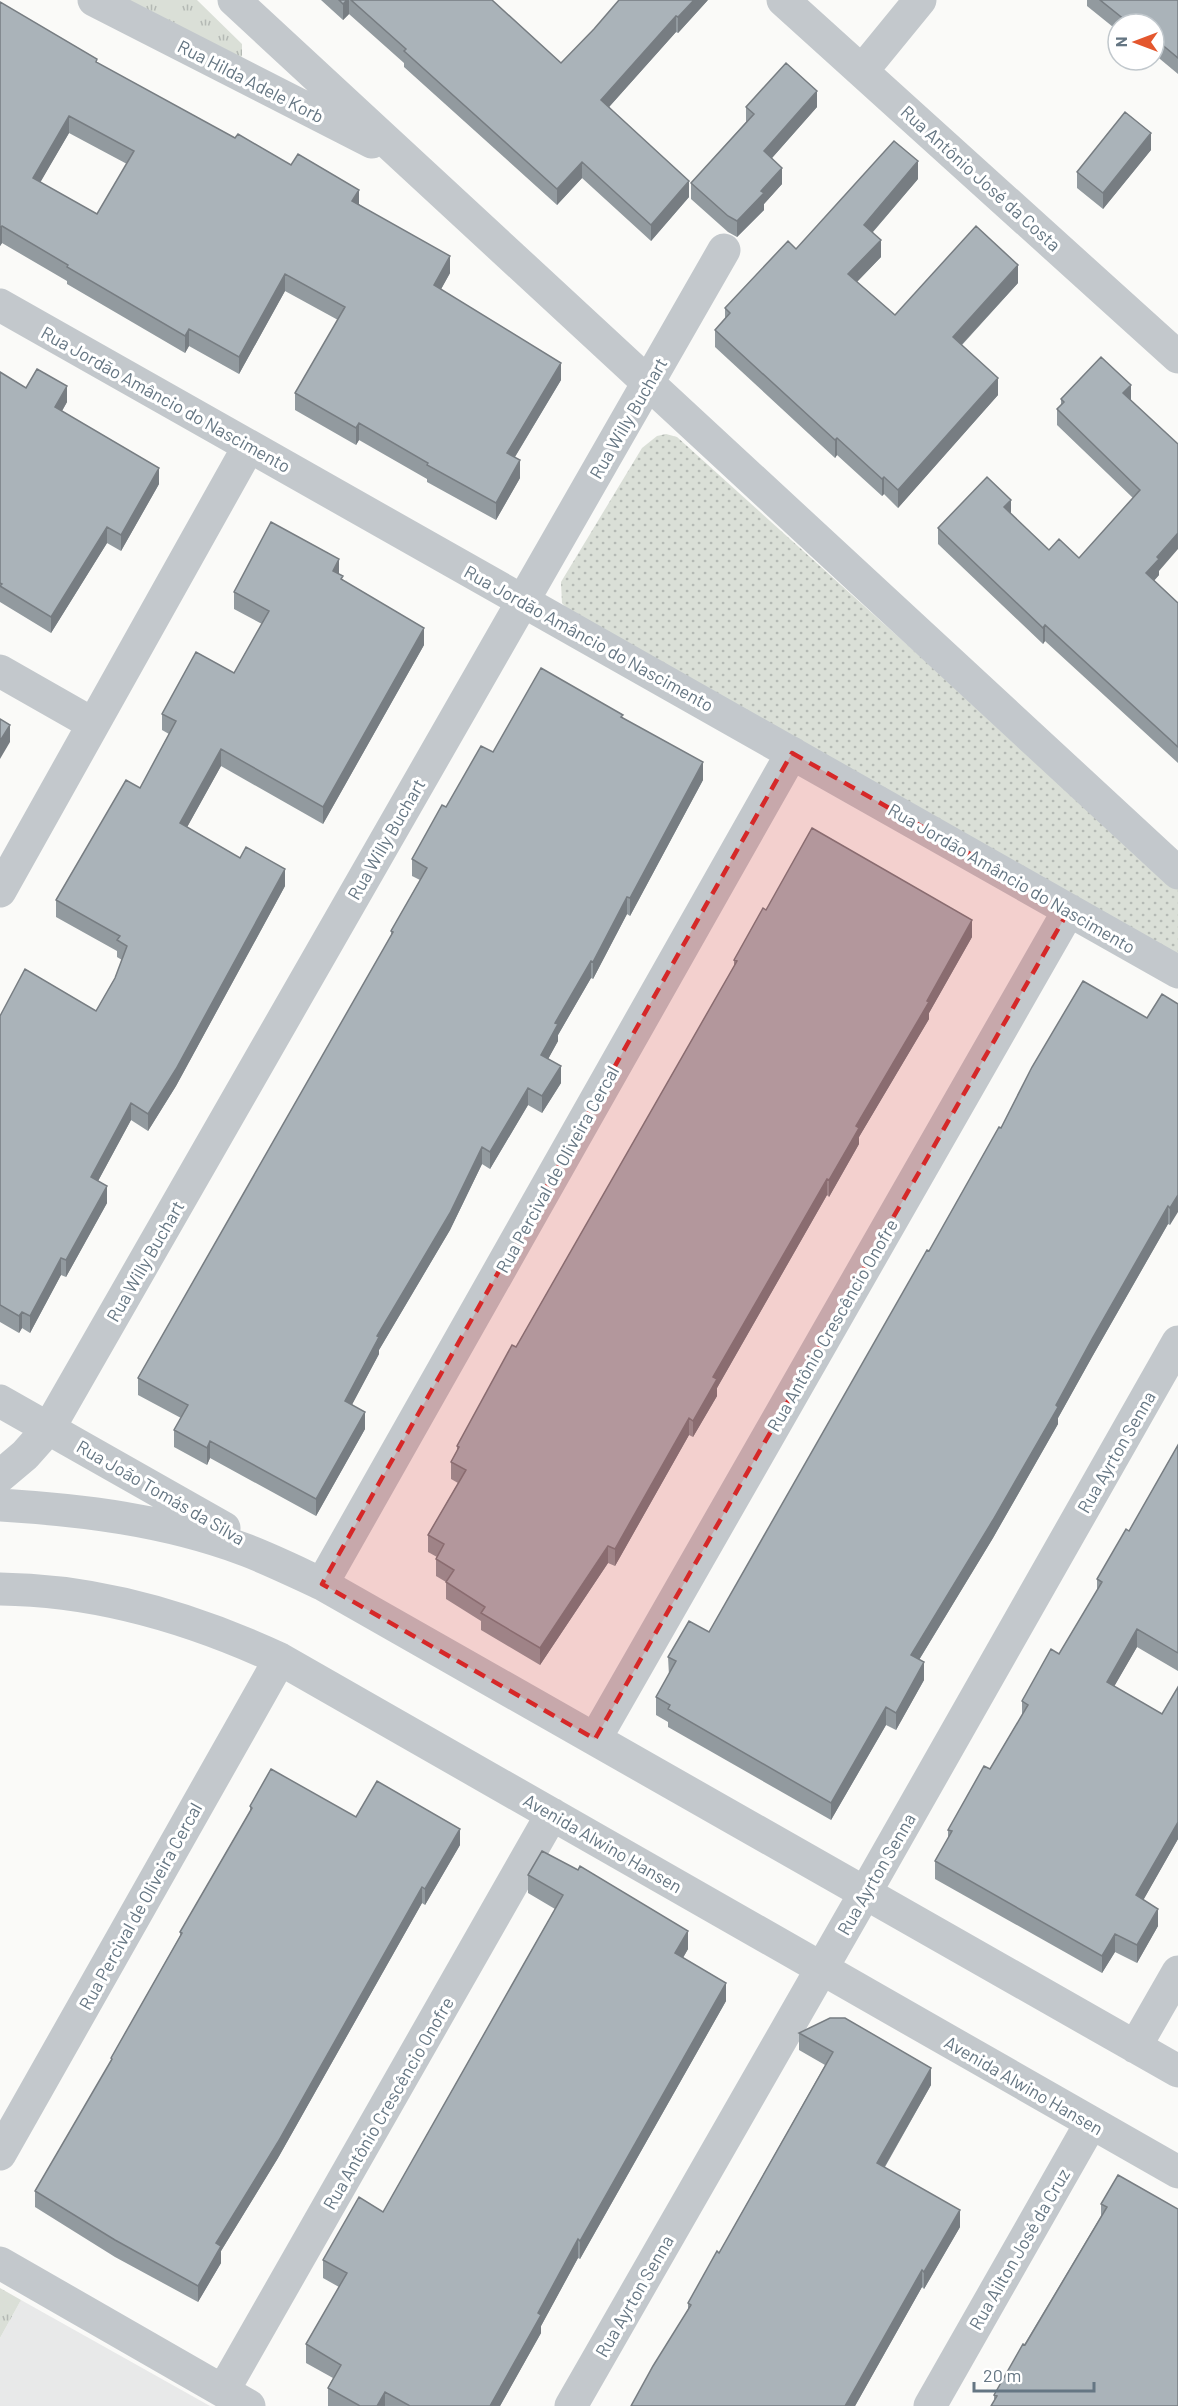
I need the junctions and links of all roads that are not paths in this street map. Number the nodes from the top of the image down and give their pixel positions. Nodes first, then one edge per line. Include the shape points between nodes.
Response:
1 (94, 0) edge
2 (234, 0) edge
3 (783, 0) edge
4 (920, 0) edge
5 (862, 71) junction
6 (408, 161) junction
7 (724, 250) dead end
8 (0, 305) edge
9 (1178, 357) edge
10 (648, 383) junction
11 (249, 446) junction
12 (523, 601) junction
13 (0, 671) edge
14 (93, 724) junction
15 (792, 753) junction
16 (1178, 873) edge
17 (0, 891) edge
18 (1069, 910) junction
19 (1178, 972) edge
20 (1178, 1342) edge
21 (0, 1401) edge
22 (49, 1428) junction
23 (0, 1476) edge
24 (0, 1505) edge
25 (322, 1584) junction
26 (0, 1589) edge
27 (280, 1659) junction
28 (595, 1739) junction
29 (552, 1814) junction
30 (865, 1893) junction
31 (821, 1968) junction
32 (1178, 1972) edge
33 (1135, 2047) junction
34 (1178, 2071) edge
35 (1091, 2123) junction
36 (0, 2154) edge
37 (1178, 2172) edge
38 (0, 2263) edge
39 (236, 2398) edge
40 (571, 2406) edge
41 (930, 2406) edge

1 - 6 street, Rua Hilda Adele Korb
2 - 6 street
3 - 5 street, Rua Antônio José da Costa
4 - 5 street
5 - 9 street, Rua Antônio José da Costa
6 - 10 street
7 - 10 street, Rua Willy Buchart
8 - 11 street, Rua Jordão Amâncio do Nascimento
10 - 12 street, Rua Willy Buchart
10 - 16 street
11 - 12 street, Rua Jordão Amâncio do Nascimento
11 - 14 street
12 - 15 street, Rua Jordão Amâncio do Nascimento
12 - 22 street, Rua Willy Buchart
13 - 14 street
14 - 17 street
15 - 18 street, Rua Jordão Amâncio do Nascimento
15 - 25 street, Rua Percival de Oliveira Cercal
18 - 19 street, Rua Jordão Amâncio do Nascimento
18 - 28 street, Rua Antônio Crescêncio Onofre
20 - 30 street, Rua Ayrton Senna
21 - 22 street, Rua João Tomás da Silva
22 - 23 street, Rua Willy Buchart
22 - 25 street, Rua João Tomás da Silva
24 - 25 street via 113,1516 178,1528 243,1549
25 - 28 street
26 - 27 street, Avenida Alwino Hansen via 101,1598 228,1635
27 - 29 street, Avenida Alwino Hansen
27 - 36 street, Rua Percival de Oliveira Cercal
28 - 30 street
29 - 31 street, Avenida Alwino Hansen
29 - 39 street, Rua Antônio Crescêncio Onofre
30 - 31 street, Rua Ayrton Senna
30 - 33 street
31 - 35 street, Avenida Alwino Hansen
31 - 40 street, Rua Ayrton Senna
32 - 33 street
33 - 34 street
35 - 37 street, Avenida Alwino Hansen
35 - 41 street, Rua Ailton José da Cruz
38 - 39 street

